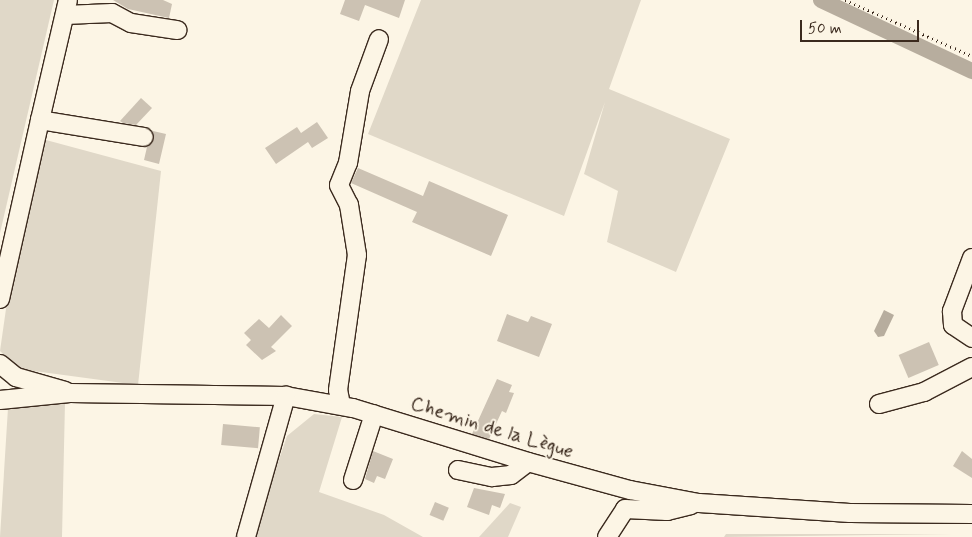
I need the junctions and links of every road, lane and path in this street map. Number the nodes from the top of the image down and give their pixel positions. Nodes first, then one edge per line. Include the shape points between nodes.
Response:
1 (845, 0) edge
2 (67, 8) edge
3 (177, 30) dead end
4 (379, 39) dead end
5 (972, 56) edge
6 (40, 120) junction
7 (144, 137) dead end
8 (972, 258) edge
9 (0, 300) edge
10 (972, 338) edge
11 (0, 364) edge
12 (972, 367) edge
13 (70, 393) junction
14 (286, 396) junction
15 (0, 400) edge
16 (879, 404) dead end
17 (341, 405) junction
18 (374, 414) junction
19 (528, 462) junction
20 (458, 470) dead end
21 (353, 480) dead end
22 (699, 503) junction
23 (972, 514) edge
24 (246, 537) edge
25 (607, 537) edge

1 - 5 path
2 - 3 street via 112,13 131,23
2 - 6 street
4 - 17 street via 360,91 348,163 339,184 349,205 356,255 338,390
6 - 7 street
6 - 9 street
8 - 10 street via 952,311 953,325
11 - 13 street via 16,377
12 - 16 street via 924,392
13 - 14 street, Chemin de la Lègue
13 - 15 street, Chemin de la Lègue
14 - 17 street, Chemin de la Lègue
14 - 24 street
17 - 18 street, Chemin de la Lègue
18 - 19 street, Chemin de la Lègue
18 - 21 street
19 - 20 street via 511,475 492,477
19 - 22 street, Chemin de la Lègue via 630,490
22 - 23 street, Chemin de la Lègue via 850,513
22 - 25 street via 667,510 625,510

